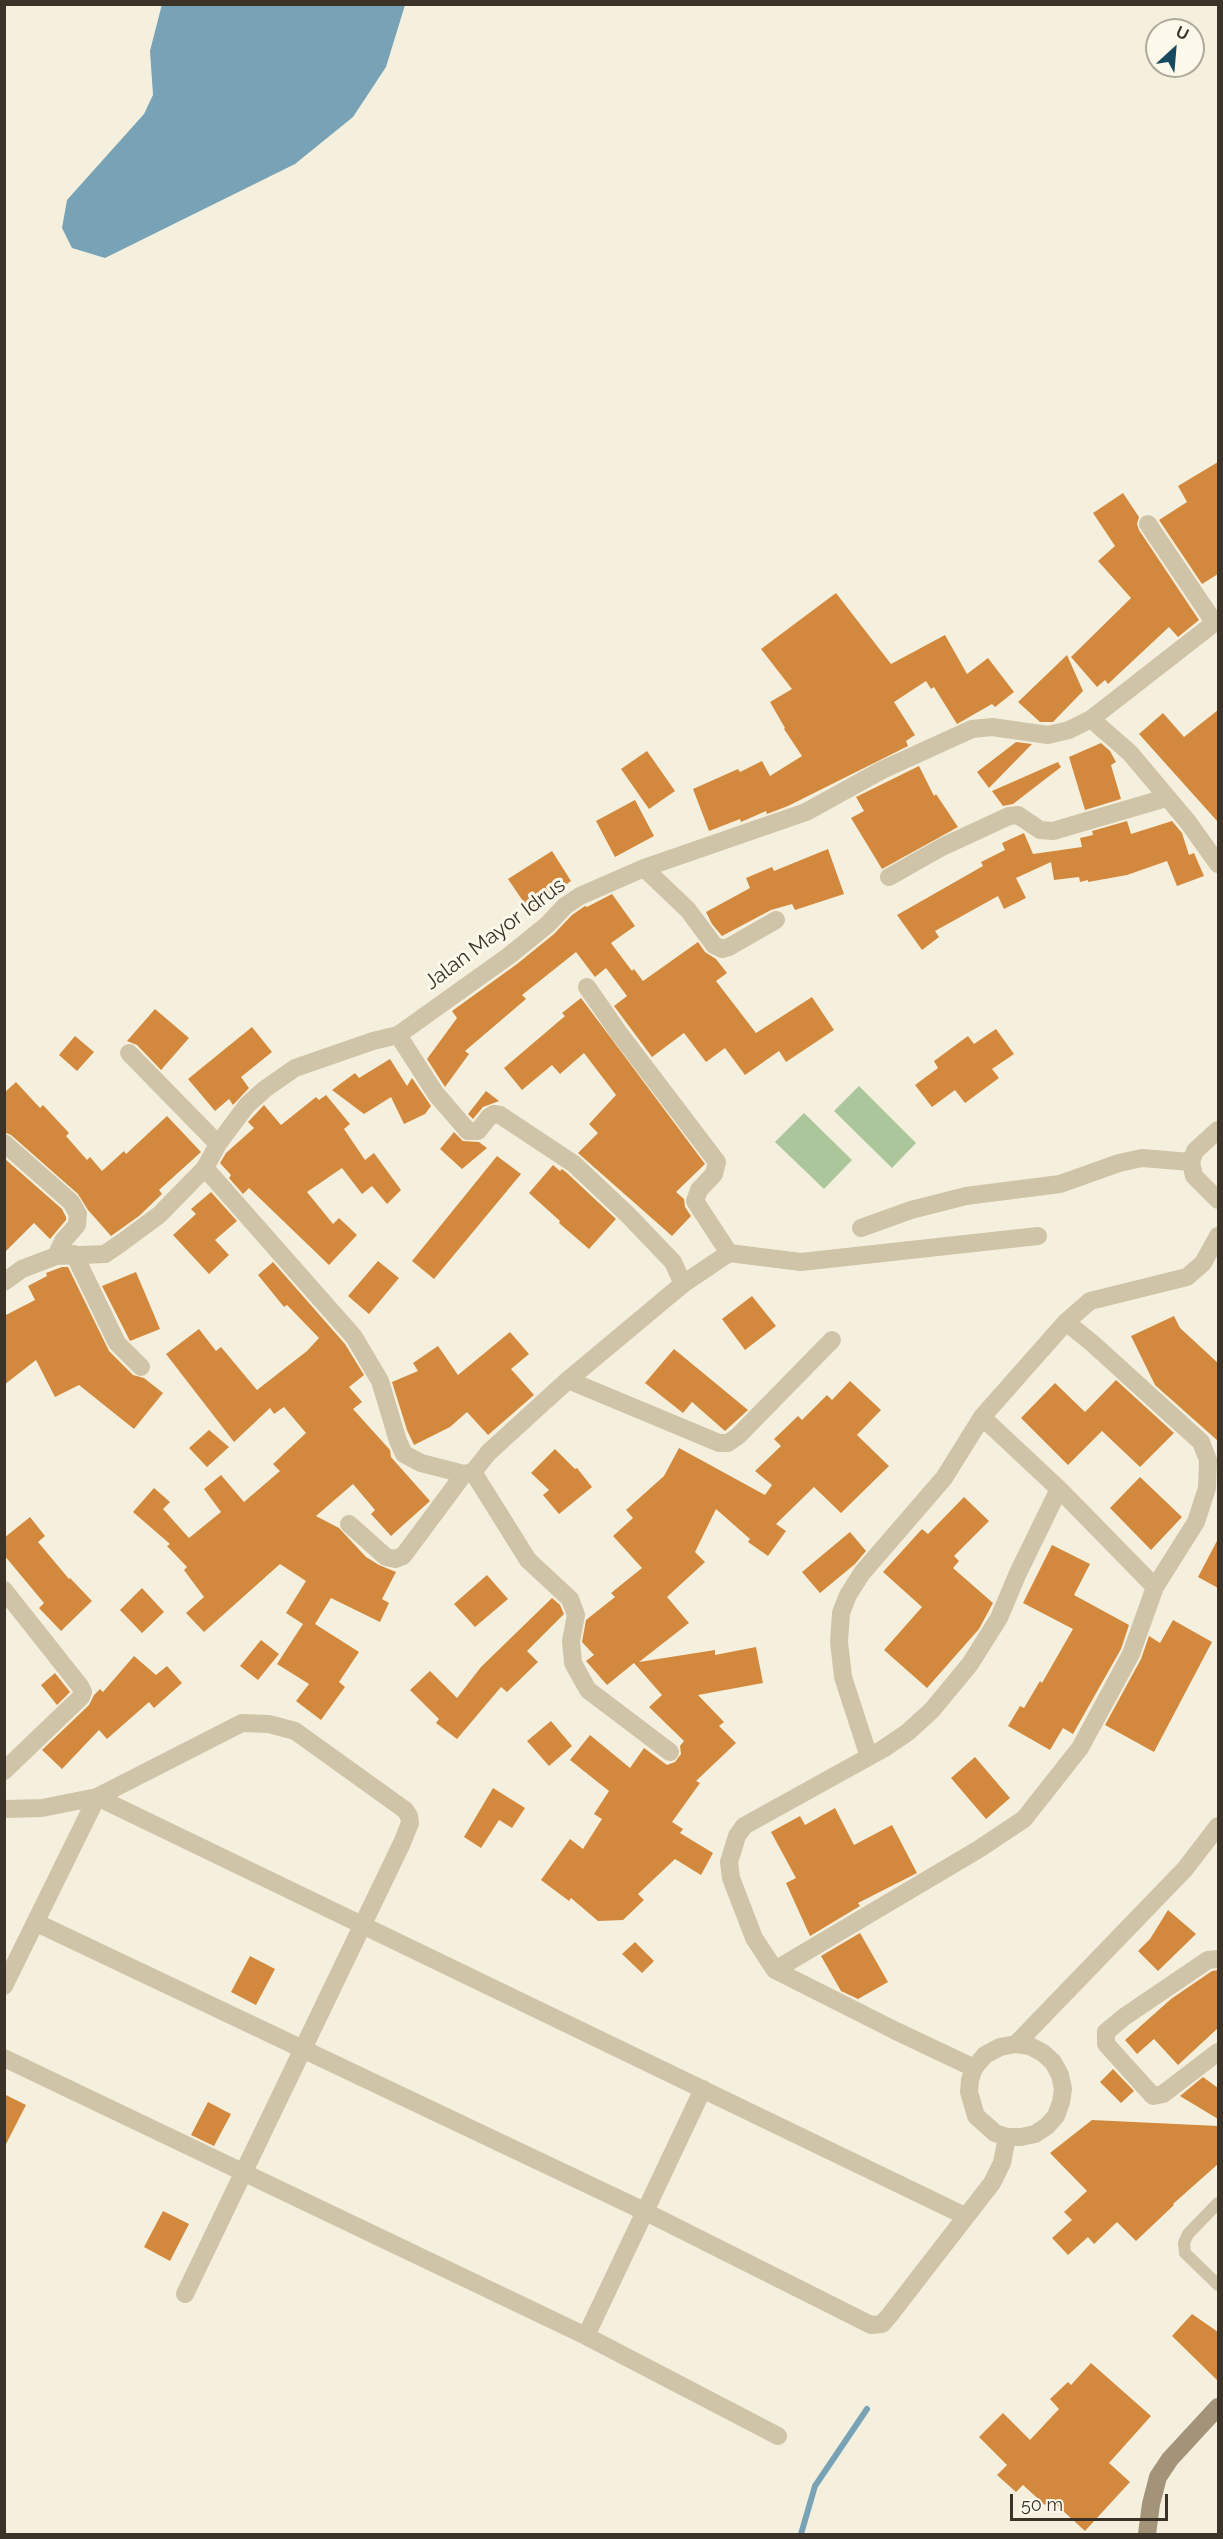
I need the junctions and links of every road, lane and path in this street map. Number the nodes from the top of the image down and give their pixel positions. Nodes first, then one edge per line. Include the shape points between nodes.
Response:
1 (1148, 524) dead end
2 (1216, 621) edge
3 (1092, 719) junction
4 (1166, 798) junction
5 (1218, 864) edge
6 (644, 868) junction
7 (889, 877) dead end
8 (776, 920) dead end
9 (587, 987) dead end
10 (398, 1035) junction
11 (129, 1053) dead end
12 (1218, 1130) edge
13 (4, 1143) edge
14 (218, 1144) junction
15 (1191, 1162) junction
16 (205, 1168) junction
17 (1218, 1200) edge
18 (861, 1228) dead end
19 (1038, 1236) dead end
20 (1218, 1236) edge
21 (729, 1253) junction
22 (65, 1255) junction
23 (4, 1282) edge
24 (683, 1284) junction
25 (1066, 1322) junction
26 (832, 1340) dead end
27 (141, 1367) dead end
28 (568, 1380) junction
29 (982, 1417) junction
30 (468, 1473) junction
31 (1059, 1489) junction
32 (349, 1524) dead end
33 (1155, 1587) junction
34 (4, 1590) edge
35 (670, 1752) dead end
36 (869, 1757) junction
37 (4, 1772) edge
38 (97, 1797) junction
39 (4, 1809) edge
40 (1218, 1826) edge
41 (37, 1923) junction
42 (361, 1924) junction
43 (1218, 1959) edge
44 (775, 1970) junction
45 (4, 1986) edge
46 (1016, 2044) junction
47 (303, 2049) junction
48 (1218, 2052) edge
49 (4, 2058) edge
50 (975, 2068) junction
51 (704, 2089) junction
52 (1007, 2137) junction
53 (244, 2173) junction
54 (1218, 2203) edge
55 (644, 2211) junction
56 (965, 2216) junction
57 (1218, 2285) edge
58 (185, 2294) dead end
59 (586, 2336) junction
60 (1218, 2407) edge
61 (778, 2436) dead end
62 (1147, 2535) edge

1 - 2 street
2 - 3 street, Jalan Mayor Idrus
3 - 4 street via 1130,753
3 - 6 street, Jalan Mayor Idrus via 1048,735 993,727 972,729 882,770 806,812
4 - 5 street
4 - 7 street via 1053,831 1040,830 1018,815 1009,816
6 - 8 street via 722,949
6 - 10 street, Jalan Mayor Idrus via 565,906 510,956
9 - 21 street via 717,1162 714,1174 699,1190 695,1201
10 - 14 street, Jalan Mayor Idrus via 295,1068 247,1105
10 - 24 street via 436,1094 468,1131 478,1131 489,1117 500,1115 574,1164 673,1262
11 - 14 street
12 - 15 street via 1196,1151
13 - 22 street via 71,1202 78,1214 77,1225 63,1241
14 - 16 street, Jalan Mayor Idrus
15 - 17 street via 1194,1176
15 - 18 street via 1142,1158 1060,1184 966,1196
16 - 22 street, Jalan Mayor Idrus via 159,1215 105,1254
16 - 30 street via 354,1337 380,1381 404,1454 421,1463
19 - 21 street via 801,1262
20 - 25 street via 1203,1263 1187,1277 1090,1301
21 - 24 street
22 - 23 street, Jalan Mayor Idrus via 22,1269
22 - 27 street via 117,1343
24 - 28 street
25 - 29 street
25 - 33 street via 1201,1442 1208,1460 1206,1488 1196,1522
26 - 28 street via 728,1443 719,1443
28 - 30 street
29 - 31 street
29 - 36 street via 944,1478 862,1573 841,1613 843,1677
30 - 32 street via 403,1556 386,1557
30 - 35 street via 528,1560 570,1599 576,1615 571,1641 573,1663 588,1690
31 - 33 street
31 - 36 street via 999,1618 970,1664 932,1710 908,1732
33 - 44 street via 1131,1654 1080,1748 1024,1819
34 - 37 street via 83,1692
36 - 44 street via 744,1826 737,1836 729,1862 730,1878 754,1938
38 - 39 street via 42,1808
38 - 41 street
38 - 42 street
38 - 42 street via 242,1723 269,1724 294,1731 409,1816 402,1843
40 - 46 street via 1185,1869
41 - 45 street
41 - 47 street
42 - 47 street
42 - 51 street
43 - 48 street via 1208,1960 1124,2017 1106,2032 1106,2044 1153,2096 1163,2094
44 - 50 street
46 - 50 street via 985,2055
46 - 52 street via 1030,2046 1053,2062 1061,2082 1061,2102 1056,2116 1035,2134
47 - 53 street
47 - 55 street
49 - 53 street
50 - 52 street via 969,2092 976,2116
51 - 55 street
51 - 56 street
52 - 56 street via 1002,2163 992,2183
53 - 58 street
53 - 59 street
54 - 57 lane via 1184,2243 1185,2253
55 - 56 street via 871,2325 882,2324 890,2316
55 - 59 street
59 - 61 street
60 - 62 main road via 1158,2477

